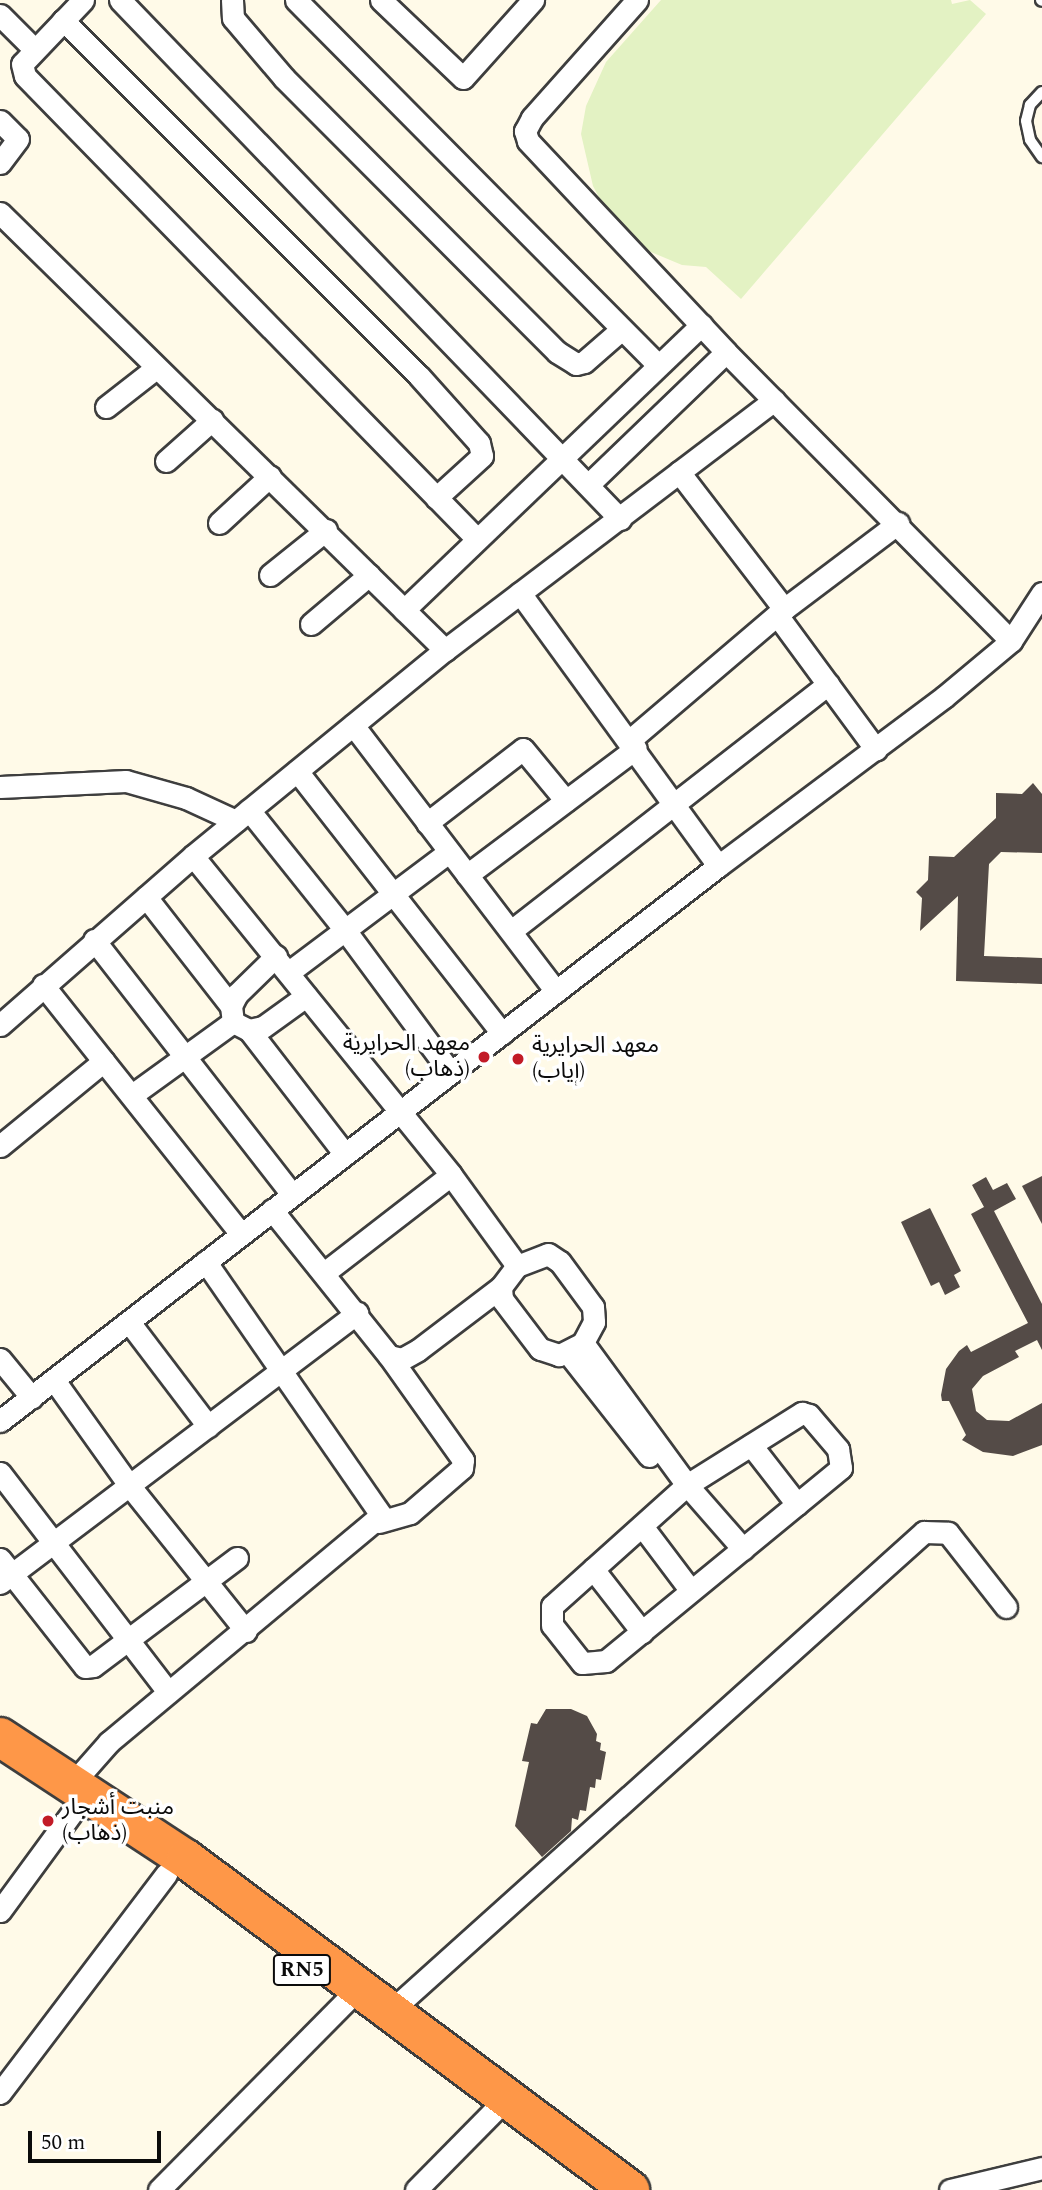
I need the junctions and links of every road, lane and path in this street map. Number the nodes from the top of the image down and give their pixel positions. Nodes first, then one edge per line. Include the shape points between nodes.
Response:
1 (83, 0) edge
2 (120, 0) edge
3 (232, 0) edge
4 (296, 0) edge
5 (381, 0) edge
6 (533, 0) edge
7 (637, 0) edge
8 (0, 15) edge
9 (63, 20) junction
10 (34, 49) junction
11 (1042, 92) edge
12 (0, 121) edge
13 (1042, 157) edge
14 (0, 163) edge
15 (0, 213) edge
16 (701, 325) junction
17 (622, 329) junction
18 (726, 352) junction
19 (658, 365) junction
20 (156, 368) junction
21 (774, 400) junction
22 (106, 407) dead end
23 (212, 420) junction
24 (560, 458) junction
25 (166, 461) dead end
26 (679, 472) junction
27 (271, 476) junction
28 (589, 484) junction
29 (436, 499) junction
30 (620, 519) junction
31 (219, 523) dead end
32 (898, 523) junction
33 (326, 530) junction
34 (477, 539) junction
35 (270, 575) dead end
36 (369, 575) junction
37 (520, 593) junction
38 (1042, 593) edge
39 (404, 610) junction
40 (781, 612) junction
41 (311, 624) dead end
42 (1011, 640) junction
43 (445, 650) junction
44 (828, 684) junction
45 (353, 725) junction
46 (633, 744) junction
47 (876, 750) junction
48 (297, 771) junction
49 (0, 787) edge
50 (566, 801) junction
51 (674, 803) junction
52 (242, 816) junction
53 (427, 823) junction
54 (449, 852) junction
55 (193, 856) junction
56 (718, 866) junction
57 (467, 875) junction
58 (395, 892) junction
59 (145, 897) junction
60 (345, 930) junction
61 (510, 931) junction
62 (94, 940) junction
63 (283, 964) junction
64 (43, 985) junction
65 (556, 990) junction
66 (306, 996) junction
67 (238, 1019) junction
68 (0, 1026) edge
69 (502, 1033) junction
70 (184, 1056) junction
71 (104, 1061) junction
72 (450, 1072) junction
73 (132, 1094) junction
74 (400, 1111) junction
75 (0, 1146) edge
76 (345, 1154) junction
77 (451, 1175) junction
78 (292, 1194) junction
79 (272, 1210) junction
80 (241, 1234) junction
81 (206, 1262) junction
82 (517, 1266) junction
83 (324, 1273) junction
84 (501, 1287) junction
85 (357, 1313) junction
86 (129, 1322) junction
87 (576, 1348) junction
88 (389, 1356) junction
89 (0, 1359) edge
90 (283, 1371) junction
91 (54, 1380) junction
92 (32, 1398) junction
93 (0, 1422) edge
94 (208, 1426) junction
95 (751, 1445) junction
96 (0, 1474) edge
97 (129, 1485) junction
98 (683, 1489) junction
99 (797, 1504) junction
100 (379, 1522) junction
101 (642, 1526) junction
102 (54, 1542) junction
103 (743, 1549) junction
104 (237, 1558) dead end
105 (593, 1569) junction
106 (4, 1572) edge
107 (206, 1581) junction
108 (691, 1591) junction
109 (1006, 1607) dead end
110 (246, 1631) junction
111 (642, 1632) junction
112 (129, 1640) junction
113 (168, 1692) junction
114 (0, 1737) edge
115 (0, 1765) edge
116 (73, 1797) junction
117 (166, 1874) junction
118 (0, 1911) edge
119 (346, 2001) junction
120 (384, 2017) junction
121 (0, 2093) edge
122 (493, 2112) junction
123 (1042, 2168) edge
124 (1004, 2184) edge
125 (159, 2190) edge
126 (416, 2190) edge
127 (595, 2190) edge
128 (630, 2190) edge
129 (950, 2190) edge

1 - 9 street
2 - 24 street
3 - 17 street via 233,18 284,78 557,352 576,364 584,362
4 - 17 street
5 - 6 street via 463,78
7 - 16 street via 532,118 526,137
8 - 10 street
9 - 10 street
9 - 29 street via 419,376 479,443 482,456
10 - 29 street via 22,64 25,76
11 - 13 lane via 1030,105 1026,121 1031,141
12 - 14 street via 18,139
15 - 20 street
16 - 18 street
16 - 19 street
17 - 19 street
18 - 21 street
18 - 28 street
19 - 24 street
20 - 22 street
20 - 23 street
21 - 26 street
21 - 32 street
23 - 25 street
23 - 27 street
24 - 28 street
24 - 34 street
26 - 30 street
26 - 40 street
27 - 31 street
27 - 33 street
28 - 30 street
29 - 34 street
30 - 37 street
32 - 40 street
32 - 42 street
33 - 35 street
33 - 36 street
34 - 39 street
36 - 39 street
36 - 41 street
37 - 43 street
37 - 46 street
38 - 42 street
39 - 43 street
40 - 44 street
40 - 46 street
42 - 47 street
43 - 45 street
44 - 47 street
44 - 51 street
45 - 48 street
45 - 53 street
46 - 50 street
46 - 51 street
47 - 56 street
48 - 52 street
48 - 58 street
49 - 52 street via 126,781
50 - 53 street via 523,749
50 - 57 street
51 - 56 street
51 - 61 street
52 - 55 street
52 - 60 street
53 - 54 street
54 - 57 street
54 - 58 street
55 - 59 street
55 - 63 street
56 - 65 street
57 - 61 street
58 - 60 street
58 - 69 street
59 - 62 street
59 - 67 street
60 - 63 street
60 - 72 street
61 - 65 street
62 - 64 street
62 - 70 street
63 - 66 street
63 - 67 street via 237,994
64 - 68 street
64 - 71 street
65 - 69 street
66 - 67 street via 263,1027
66 - 74 street
67 - 70 street
67 - 76 street
69 - 72 street
70 - 73 street
70 - 78 street
71 - 73 street
71 - 75 street
72 - 74 street
73 - 80 street
74 - 76 street
74 - 77 street
76 - 78 street
77 - 82 street
77 - 83 street
78 - 79 street
79 - 80 street
79 - 83 street
80 - 81 street
81 - 86 street
81 - 90 street
82 - 84 street
82 - 87 street via 548,1254 561,1262 593,1307 594,1322
83 - 85 street
84 - 87 street via 502,1299 540,1349 559,1355
84 - 88 street via 418,1350 402,1359
85 - 88 street
85 - 90 street
86 - 91 street
86 - 94 street
87 - 98 street
88 - 100 street via 463,1460 462,1468 410,1513
89 - 92 street
90 - 94 street
90 - 100 street via 380,1508
91 - 92 street
91 - 97 street
92 - 93 street
94 - 97 street
95 - 98 street
95 - 99 street
95 - 99 street via 802,1413 809,1415 838,1450 841,1468
96 - 102 street
97 - 102 street
97 - 107 street
98 - 101 street
98 - 103 street
99 - 103 street
100 - 110 street
101 - 105 street
101 - 108 street
102 - 106 street
102 - 112 street
103 - 108 street
104 - 107 street
105 - 111 street
105 - 111 street via 552,1606 552,1625 582,1663 594,1664 606,1661
106 - 112 street via 85,1667
107 - 110 street
107 - 112 street
108 - 111 street
109 - 120 street via 948,1532 924,1532
110 - 113 street
112 - 113 street
113 - 116 street via 109,1742
114 - 116 highway, RN5
115 - 116 highway, RN5
116 - 117 highway, RN5
116 - 118 street
116 - 120 highway, RN5 via 186,1859
117 - 119 highway, RN5
117 - 121 street
119 - 120 highway, RN5
119 - 125 street
120 - 122 highway, RN5
120 - 128 highway, RN5
122 - 126 street
122 - 127 highway, RN5
123 - 124 street
124 - 129 street

